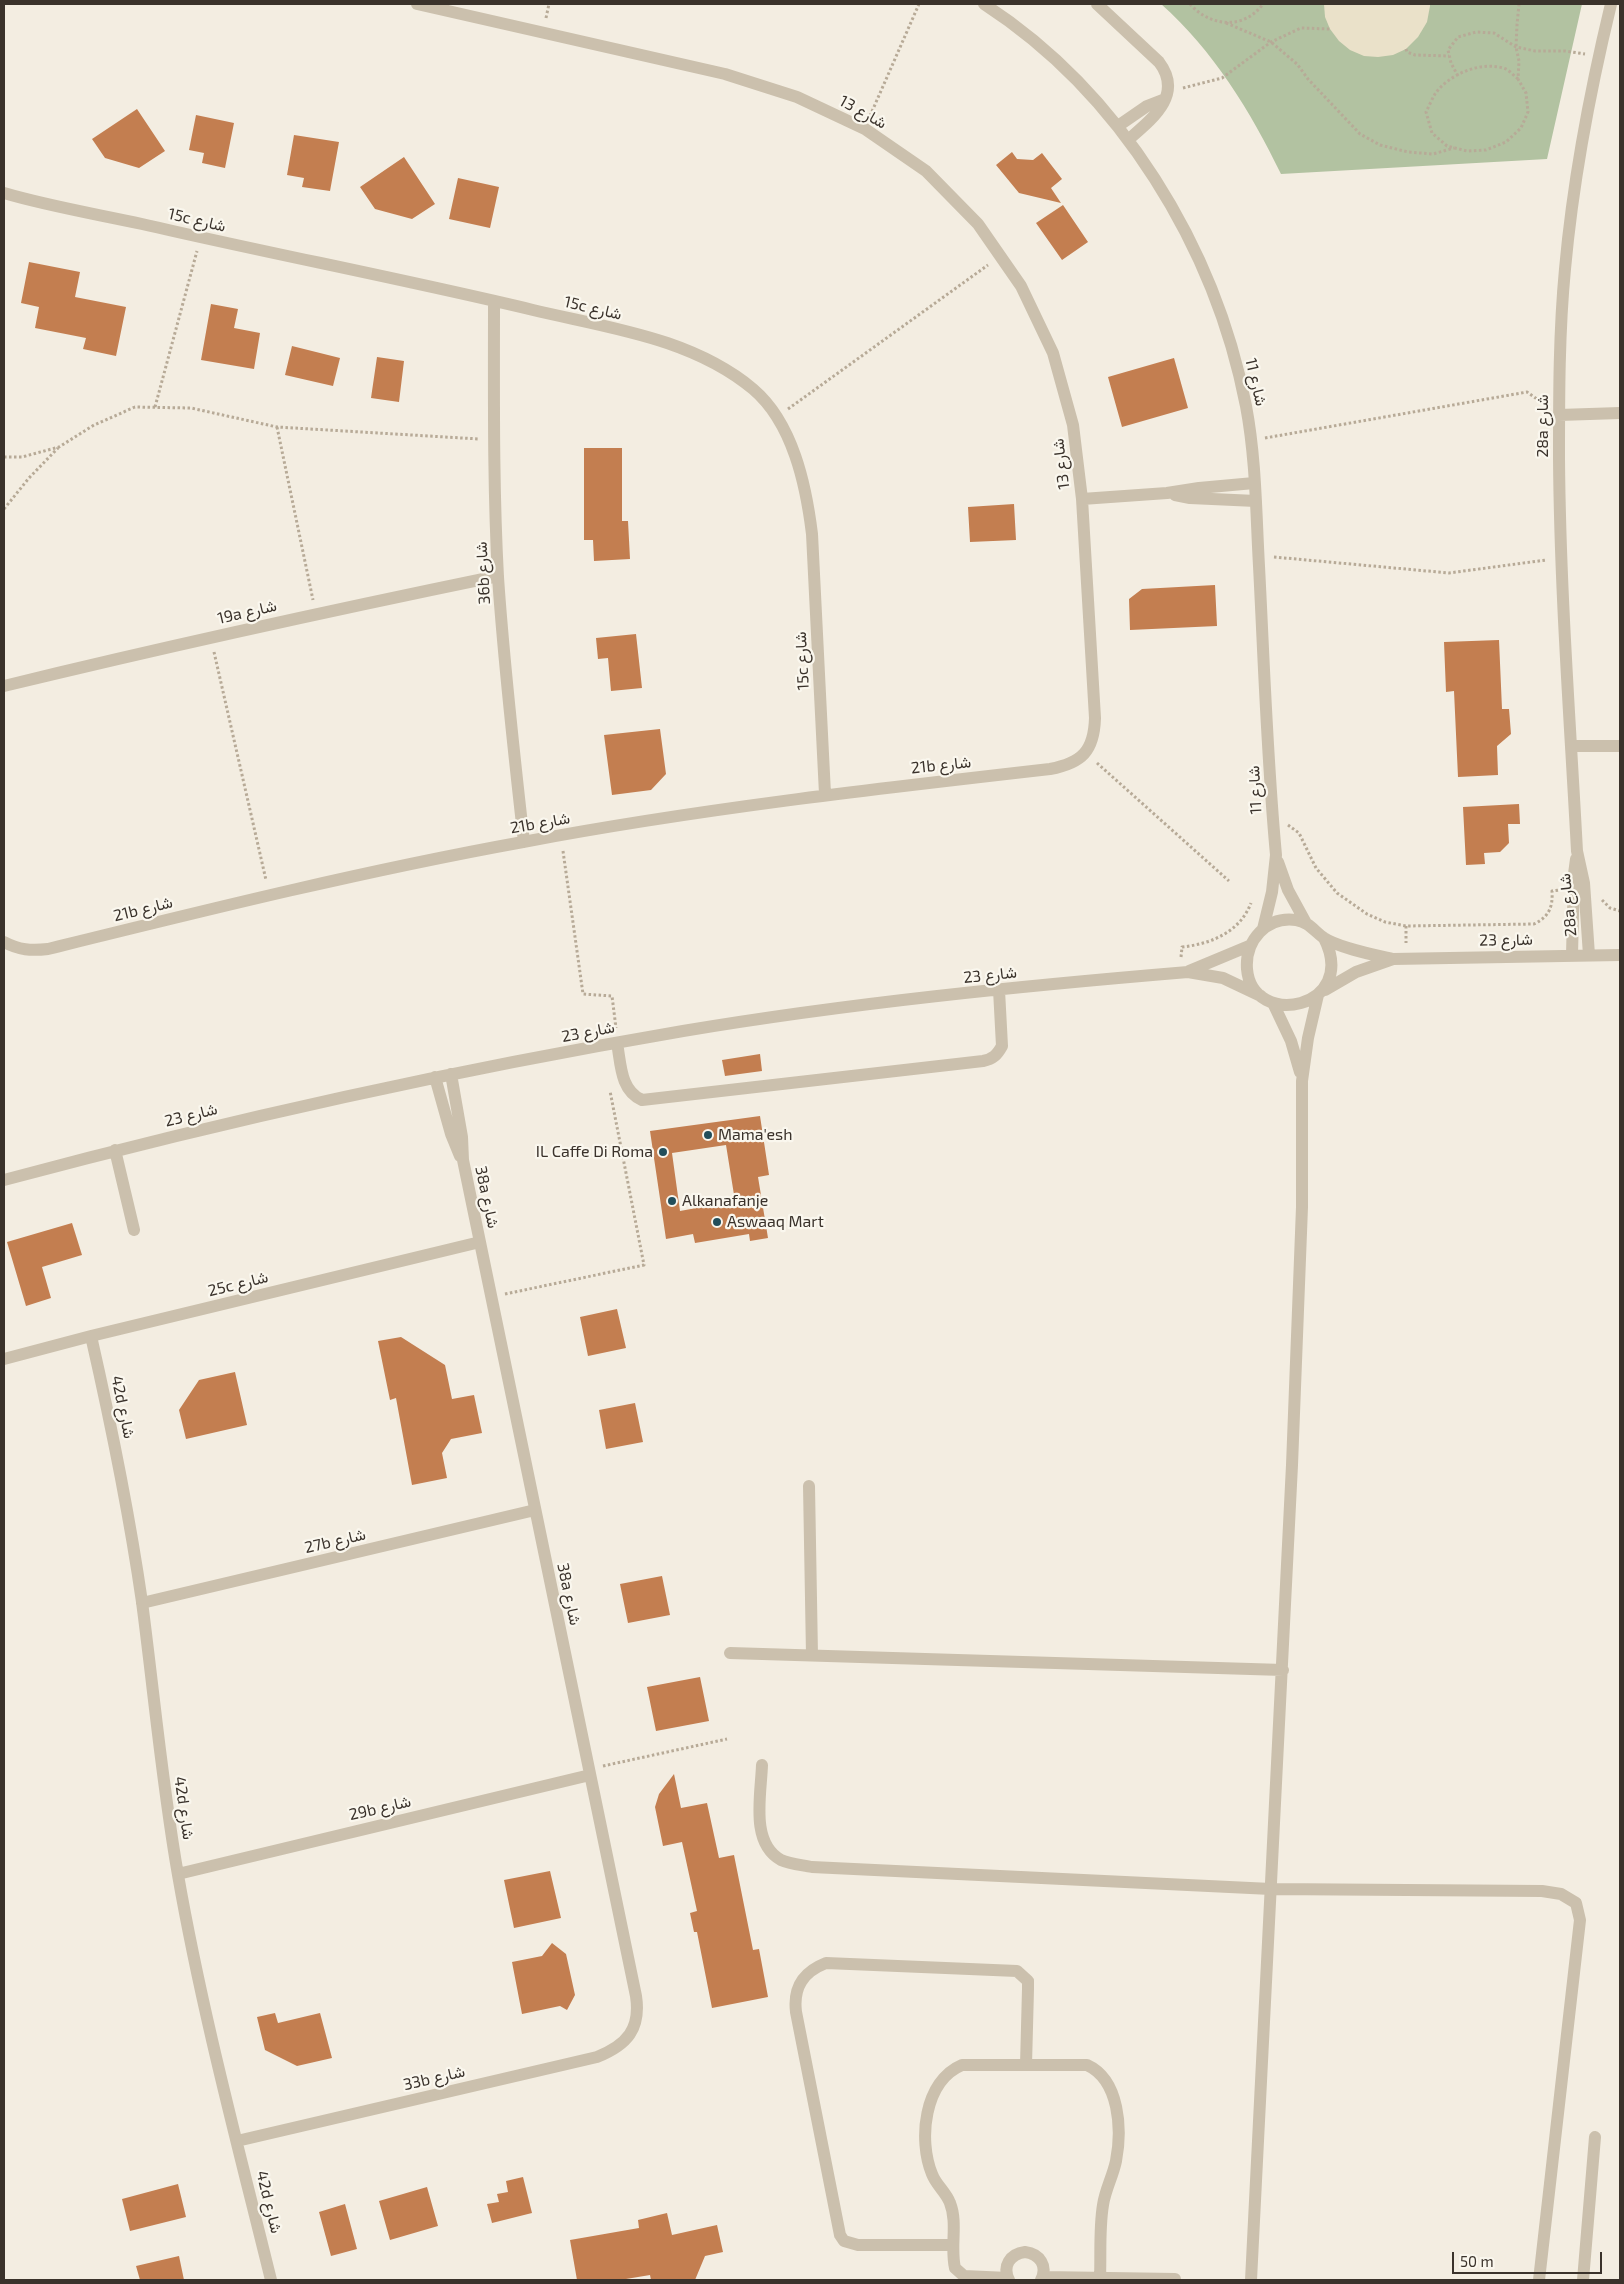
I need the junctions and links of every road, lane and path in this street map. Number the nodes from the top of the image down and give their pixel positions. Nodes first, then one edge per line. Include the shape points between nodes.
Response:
1 (417, 4) edge
2 (919, 4) edge
3 (984, 4) edge
4 (1098, 4) edge
5 (1190, 4) edge
6 (1263, 4) edge
7 (1519, 4) edge
8 (1611, 4) edge
9 (1226, 23) junction
10 (1330, 29) dead end
11 (1271, 42) junction
12 (1516, 47) junction
13 (1406, 49) dead end
14 (1450, 56) junction
15 (1598, 56) junction
16 (1458, 76) junction
17 (1518, 79) junction
18 (1166, 96) junction
19 (1118, 126) junction
20 (865, 129) junction
21 (1128, 140) junction
22 (1455, 148) junction
23 (4, 192) edge
24 (200, 238) junction
25 (1000, 256) junction
26 (494, 301) junction
27 (155, 407) junction
28 (1620, 413) edge
29 (1559, 415) junction
30 (777, 418) junction
31 (277, 427) junction
32 (494, 440) junction
33 (1250, 440) junction
34 (59, 447) junction
35 (4, 457) edge
36 (1254, 483) junction
37 (1167, 493) junction
38 (1082, 499) junction
39 (1256, 501) junction
40 (4, 509) edge
41 (1258, 556) junction
42 (1561, 557) junction
43 (498, 576) junction
44 (316, 613) junction
45 (211, 637) junction
46 (4, 686) edge
47 (1571, 746) junction
48 (1620, 746) edge
49 (1086, 753) junction
50 (825, 794) junction
51 (1273, 824) junction
52 (560, 835) junction
53 (524, 842) junction
54 (1578, 852) junction
55 (1276, 855) junction
56 (1229, 881) dead end
57 (1573, 890) junction
58 (269, 895) junction
59 (1252, 901) dead end
60 (1306, 923) junction
61 (1263, 929) junction
62 (1324, 938) junction
63 (4, 942) edge
64 (1250, 946) junction
65 (1572, 955) junction
66 (1589, 955) junction
67 (1620, 955) edge
68 (1393, 959) junction
69 (1184, 972) junction
70 (999, 990) junction
71 (1320, 993) junction
72 (1261, 996) junction
73 (1273, 1003) junction
74 (617, 1043) junction
75 (451, 1074) junction
76 (435, 1077) junction
77 (1302, 1081) junction
78 (609, 1084) dead end
79 (115, 1150) junction
80 (462, 1160) junction
81 (4, 1180) edge
82 (134, 1230) dead end
83 (480, 1242) junction
84 (491, 1297) junction
85 (91, 1336) junction
86 (4, 1359) edge
87 (809, 1486) dead end
88 (535, 1510) junction
89 (142, 1604) junction
90 (730, 1653) dead end
91 (812, 1655) junction
92 (1283, 1670) junction
93 (727, 1739) dead end
94 (762, 1765) dead end
95 (590, 1772) junction
96 (178, 1874) junction
97 (1270, 1889) junction
98 (631, 2034) joint
99 (1026, 2064) junction
100 (1595, 2137) dead end
101 (237, 2141) junction
102 (953, 2245) junction
103 (1100, 2278) junction
104 (1008, 2279) edge
105 (1042, 2279) edge
106 (1175, 2279) dead end
107 (271, 2280) edge
108 (1251, 2280) edge
109 (1539, 2280) edge
110 (1582, 2280) edge

1 - 20 street, شارع 13 via 725,74 797,97
2 - 20 path
3 - 19 street, شارع 11 via 1063,67
4 - 18 street via 1159,62 1169,84
5 - 9 path via 1211,20
6 - 9 path via 1252,16
7 - 12 path
8 - 15 street, 28a شارع
9 - 11 path
10 - 11 path via 1301,28
11 - 18 path via 1222,78
11 - 22 path via 1297,64 1360,134 1380,145 1408,152 1434,154
12 - 14 path via 1494,33 1476,32 1458,37 1448,50
12 - 15 path
12 - 17 path
13 - 14 path via 1415,55
14 - 16 path
15 - 29 street, 28a شارع via 1564,270
16 - 17 path via 1470,69 1492,65 1508,70
16 - 22 path via 1450,79 1436,93 1426,112 1432,133 1447,146
17 - 22 path via 1526,93 1528,112 1521,128 1506,142 1486,150
18 - 19 street
18 - 21 street via 1156,115
19 - 21 street, شارع 11
20 - 25 street, شارع 13 via 926,171 978,224
21 - 33 street, شارع 11 via 1168,201 1202,266 1228,335 1246,406
23 - 24 street, 15c شارع
24 - 26 street, 15c شارع
24 - 27 path
25 - 30 path
25 - 38 street, شارع 13 via 1022,286 1053,353 1073,424
26 - 30 street, 15c شارع via 658,340 695,352 727,369 755,391
26 - 32 street, 36b شارع
27 - 31 path via 192,408
27 - 34 path via 136,407 94,425
28 - 29 street
29 - 33 path via 1527,392
29 - 42 street, 28a شارع
30 - 50 street, 15c شارع via 795,454 807,493 812,534
31 - 32 path
31 - 44 path
32 - 43 street, 36b شارع
33 - 36 street, شارع 11
34 - 35 path via 22,457
34 - 40 path
36 - 37 street, شارع 13
36 - 39 street, شارع 11
37 - 38 street, شارع 13
37 - 39 street, شارع 13 via 1190,498
38 - 49 street, شارع 13 via 1095,718 1092,742
39 - 41 street, شارع 11
41 - 42 path via 1449,573
41 - 51 street, شارع 11
42 - 47 street, 28a شارع
43 - 44 street, 19a شارع
43 - 53 street, 36b شارع
44 - 45 street, 19a شارع
45 - 46 street, 19a شارع
45 - 58 path
47 - 48 street
47 - 54 street, 28a شارع
49 - 50 street, 21b شارع via 1070,764 1050,769
49 - 56 path
50 - 52 street, 21b شارع
51 - 55 street, شارع 11
51 - 57 path via 1294,828 1316,868 1337,893 1385,922 1406,926 1534,924 1546,917 1550,910 1552,890
52 - 53 street, 21b شارع
52 - 74 path via 583,994 612,996
53 - 58 street, 21b شارع
54 - 57 street, 28a شارع
54 - 66 street, 28a شارع via 1584,883
55 - 60 street, شارع 11 via 1288,890
55 - 61 street, شارع 11
57 - 65 street, 28a شارع
58 - 63 street, 21b شارع via 48,949 18,949
59 - 69 path via 1240,922 1228,933 1198,946 1182,947
60 - 61 street via 1284,920
60 - 62 street
61 - 64 street
62 - 68 street, شارع 23
62 - 71 street via 1331,951 1333,965 1330,979
64 - 69 street, شارع 23
64 - 72 street via 1246,959 1247,973
65 - 66 street, شارع 23
65 - 68 street, شارع 23
66 - 67 street, شارع 23
68 - 71 street, شارع 23 via 1356,972
69 - 70 street, شارع 23
69 - 72 street, شارع 23 via 1223,978
70 - 74 street, شارع 23 via 798,1015
70 - 74 street via 1002,1046 991,1059 983,1061 642,1100 627,1088
71 - 73 street via 1308,1002 1296,1005
71 - 77 street via 1308,1038
72 - 73 street
73 - 77 street via 1291,1041
74 - 75 street, شارع 23
75 - 76 street, شارع 23
75 - 80 street, 38a شارع via 462,1137
76 - 79 street, شارع 23
76 - 80 street, 38a شارع
77 - 92 street via 1298,1306
78 - 84 path via 644,1264
79 - 81 street, شارع 23
79 - 82 street
80 - 83 street, 38a شارع
83 - 84 street, 38a شارع
83 - 85 street, 25c شارع
84 - 88 street, 38a شارع
85 - 86 street, 25c شارع
85 - 89 street, 42d شارع via 120,1469
87 - 91 street
88 - 89 street, 27b شارع
88 - 95 street, 38a شارع
89 - 96 street, 42d شارع
90 - 91 street
91 - 92 street
92 - 97 street
93 - 95 path
94 - 97 street via 761,1828 767,1848 782,1861 812,1867
95 - 96 street, 29b شارع
95 - 98 street, 38a شارع via 636,1996 638,2009
96 - 101 street, 42d شارع via 204,2008
97 - 108 street
97 - 109 street via 1542,1891 1561,1894 1576,1903 1580,1920
98 - 101 street, 33b شارع via 616,2048 597,2057
99 - 102 street via 962,2066 949,2074 935,2094 925,2125 927,2158 939,2188 950,2203
99 - 102 street via 1028,1981 1017,1971 826,1963 814,1968 797,1986 796,2012 840,2235 844,2241 858,2245
99 - 103 street via 1086,2066 1103,2076 1111,2092 1117,2115 1118,2146 1102,2206
100 - 110 street
101 - 107 street, 42d شارع
102 - 104 street via 954,2262 959,2273
103 - 105 street
103 - 106 street
104 - 105 street via 1007,2263 1012,2257 1025,2252 1038,2257 1043,2263

